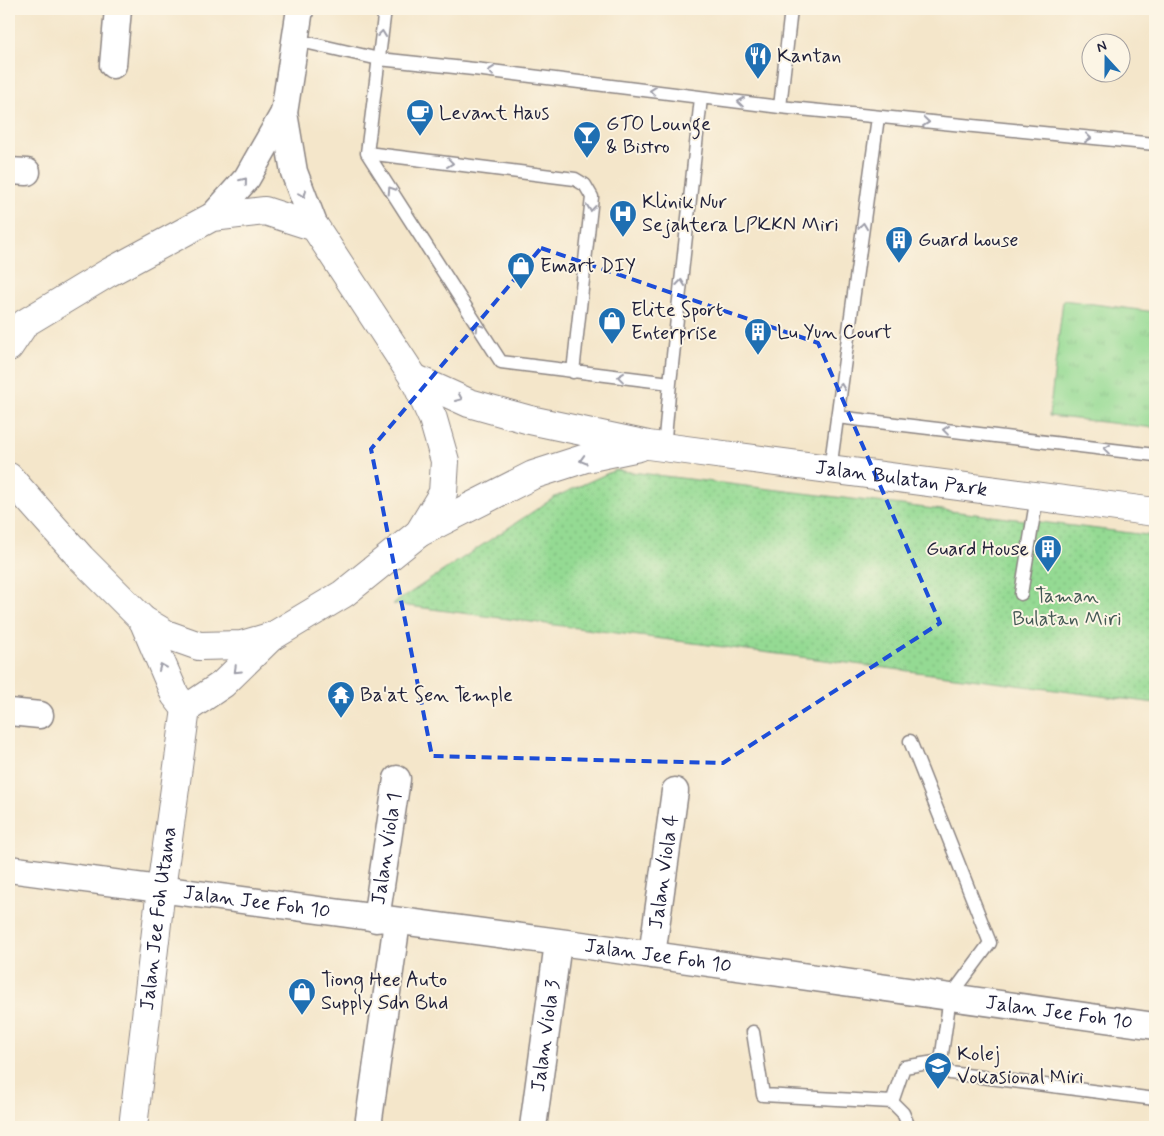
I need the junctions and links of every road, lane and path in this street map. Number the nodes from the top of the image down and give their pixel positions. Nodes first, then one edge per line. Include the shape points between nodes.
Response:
1 (118, 9) edge
2 (300, 9) edge
3 (385, 9) edge
4 (791, 9) edge
5 (296, 40) junction
6 (379, 59) junction
7 (113, 65) dead end
8 (701, 98) junction
9 (780, 107) junction
10 (284, 113) junction
11 (878, 117) junction
12 (1155, 144) edge
13 (367, 153) junction
14 (212, 217) junction
15 (315, 227) junction
16 (17, 324) edge
17 (9, 347) edge
18 (573, 372) junction
19 (414, 378) junction
20 (670, 383) junction
21 (837, 417) junction
22 (656, 447) junction
23 (1155, 455) edge
24 (830, 470) junction
25 (9, 477) edge
26 (1037, 496) junction
27 (1155, 512) edge
28 (419, 533) junction
29 (1021, 594) dead end
30 (143, 620) junction
31 (272, 636) junction
32 (186, 709) junction
33 (9, 712) edge
34 (40, 715) dead end
35 (910, 741) dead end
36 (397, 779) dead end
37 (675, 791) dead end
38 (9, 869) edge
39 (161, 889) junction
40 (387, 920) junction
41 (558, 942) junction
42 (652, 955) junction
43 (950, 997) junction
44 (1155, 1026) edge
45 (753, 1032) dead end
46 (941, 1061) junction
47 (1155, 1099) edge
48 (892, 1102) junction
49 (133, 1127) edge
50 (370, 1127) edge
51 (533, 1127) edge
52 (909, 1127) edge

1 - 7 street
2 - 5 street
6 -> 3 lane
4 - 9 lane
5 - 6 lane
5 - 10 street
8 -> 6 lane
6 - 13 lane
9 -> 8 lane
20 -> 8 lane
9 - 11 lane
14 -> 10 street via 247,178
10 -> 15 street via 294,172
11 -> 12 lane
21 -> 11 lane
18 -> 13 lane via 502,362
13 -> 18 lane via 575,179 585,185 592,197
14 - 15 street via 265,212
14 - 16 street
15 - 19 street
16 - 17 street
20 -> 18 lane
19 -> 22 street via 477,406
19 - 28 street via 433,419 445,461 443,492
20 - 22 lane
23 -> 21 lane
21 - 24 lane
22 - 24 street, Jalan Bulatan Park
22 -> 28 street via 586,458 533,475
24 - 26 street, Jalan Bulatan Park
25 - 30 street via 81,558
26 - 27 street, Jalan Bulatan Park
26 - 29 lane
28 - 31 street via 343,594
30 - 31 street via 168,635 199,646 242,645
32 -> 30 street via 175,695
31 -> 32 street via 223,684
32 - 39 street, Jalan Jee Foh Utama
33 - 34 street
35 - 43 lane via 990,943
36 - 40 street, Jalan Viola 1
37 - 42 street, Jalan Viola 4
38 - 39 street, Jalan Jee Foh 10
39 - 40 street, Jalan Jee Foh 10
39 - 49 street, Jalan Jee Foh Utama
40 - 41 street, Jalan Jee Foh 10
40 - 50 street, Jalan Viola 1
41 - 42 street, Jalan Jee Foh 10
41 - 51 street, Jalan Viola 3
42 - 43 street, Jalan Jee Foh 10
43 - 44 street, Jalan Jee Foh 10
43 - 46 lane
45 - 48 lane via 763,1095
46 - 47 lane via 950,1073
46 - 48 lane via 904,1067
48 - 52 lane via 903,1112

